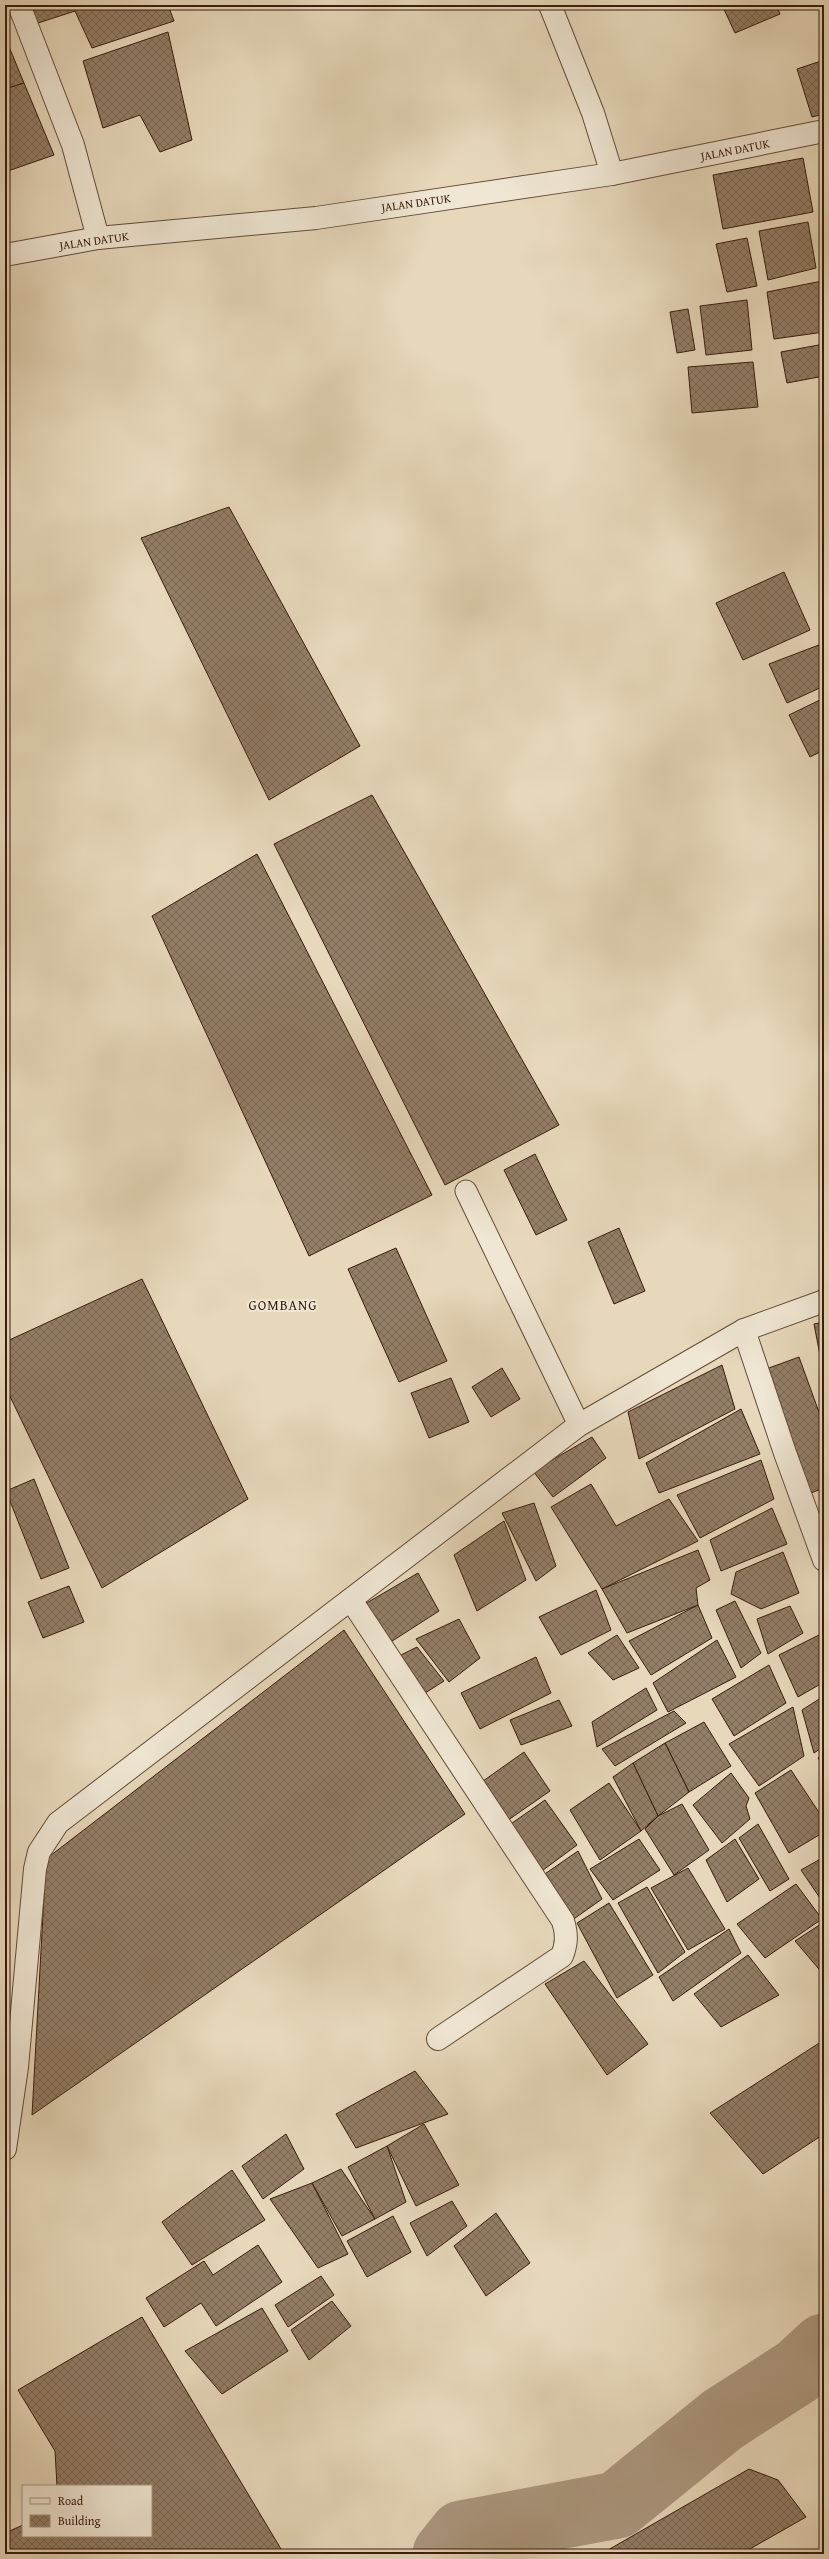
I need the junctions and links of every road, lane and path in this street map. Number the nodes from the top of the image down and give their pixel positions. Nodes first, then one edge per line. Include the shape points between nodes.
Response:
1 (19, 5) edge
2 (550, 5) edge
3 (823, 135) edge
4 (612, 174) junction
5 (98, 238) junction
6 (5, 255) edge
7 (466, 1191) dead end
8 (824, 1301) edge
9 (744, 1330) junction
10 (579, 1425) junction
11 (824, 1560) edge
12 (351, 1600) junction
13 (438, 2039) dead end
14 (5, 2149) edge

1 - 5 street via 73,145
2 - 4 street via 593,114
3 - 4 street, JALAN DATUK
4 - 5 street, JALAN DATUK via 316,218
5 - 6 street, JALAN DATUK
7 - 10 lane
8 - 9 street
9 - 10 street
9 - 11 street
10 - 12 street
12 - 13 street via 563,1921 567,1934 562,1956
12 - 14 street via 58,1823 48,1836 39,1852 35,1869 17,2067

